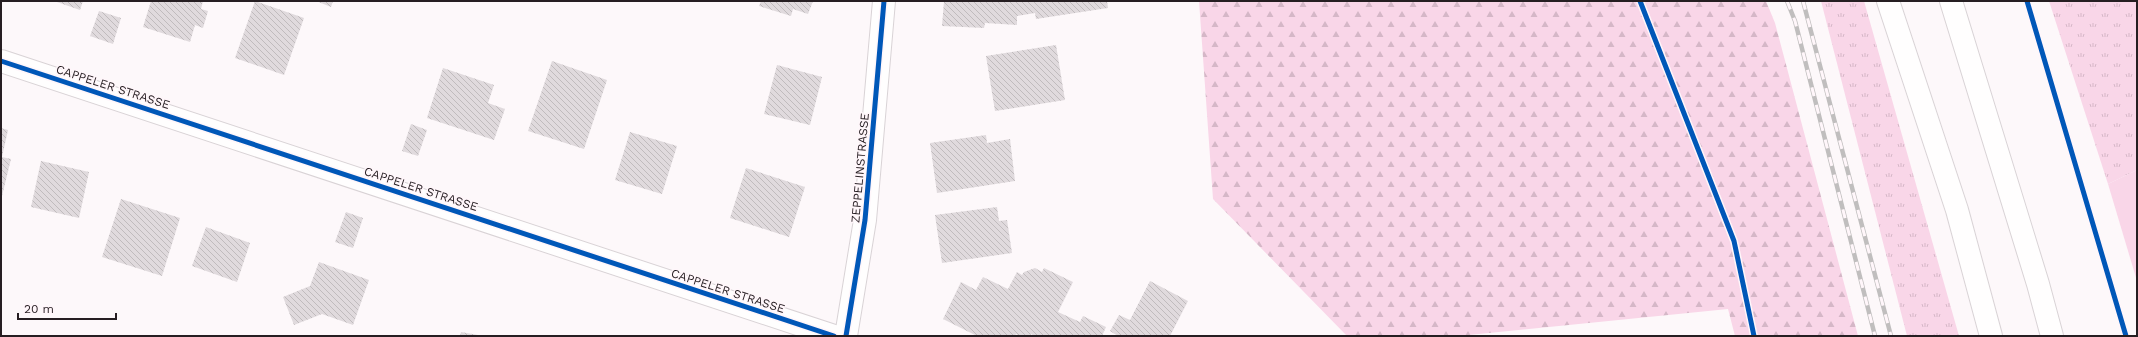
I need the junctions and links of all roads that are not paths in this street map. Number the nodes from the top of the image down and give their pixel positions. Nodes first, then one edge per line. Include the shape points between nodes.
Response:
1 (884, 1) edge
2 (1888, 1) edge
3 (1951, 1) edge
4 (1, 61) edge
5 (2038, 284) junction
6 (834, 336) edge
7 (846, 336) edge
8 (1991, 336) edge
9 (2052, 336) edge
10 (2062, 336) edge

1 - 7 main road, ZEPPELINSTRASSE via 865,220
2 - 8 main road via 1957,210
3 - 5 main road
4 - 6 main road, CAPPELER STRASSE
5 - 9 main road
5 - 10 main road

